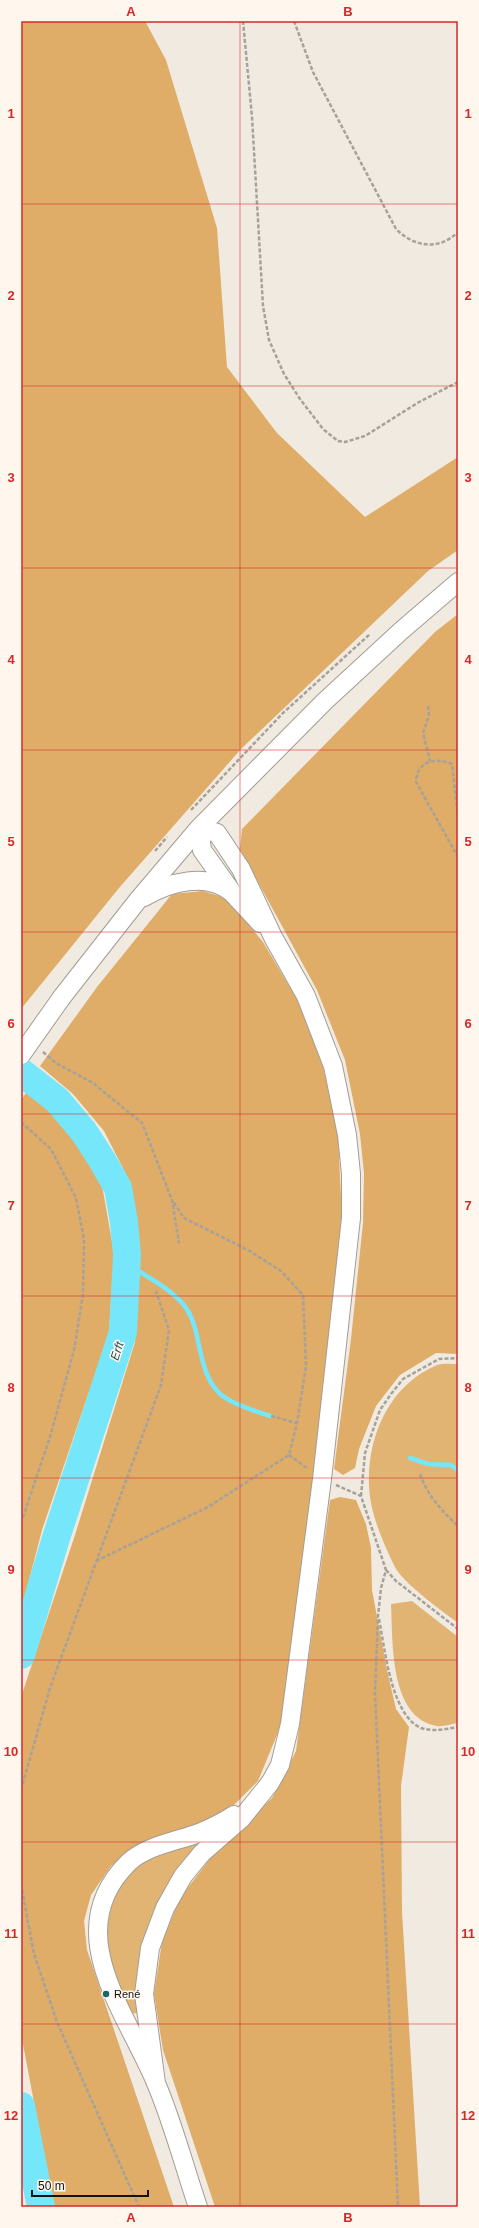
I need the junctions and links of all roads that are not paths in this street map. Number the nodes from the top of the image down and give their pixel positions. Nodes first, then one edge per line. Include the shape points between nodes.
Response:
1 (458, 582) edge
2 (200, 828) junction
3 (234, 895) junction
4 (138, 900) junction
5 (273, 937) junction
6 (21, 1055) edge
7 (260, 1798) junction
8 (156, 2083) junction
9 (198, 2207) edge

1 - 2 main road via 330,696
2 - 3 main road via 202,850
2 - 4 main road
2 - 5 main road via 217,833 241,869
3 - 4 main road via 217,884 192,881 163,888
3 - 5 main road
4 - 6 main road, bridge via 62,997
5 - 7 main road via 306,996 333,1066 347,1135 351,1174 351,1218 322,1479 290,1724 280,1765
7 - 8 main road via 241,1820 202,1853 183,1876 165,1908 152,1942 144,1994
7 - 8 main road via 223,1822 150,1850 131,1861 111,1882 101,1904 97,1929 101,1960 119,2009
8 - 9 main road

